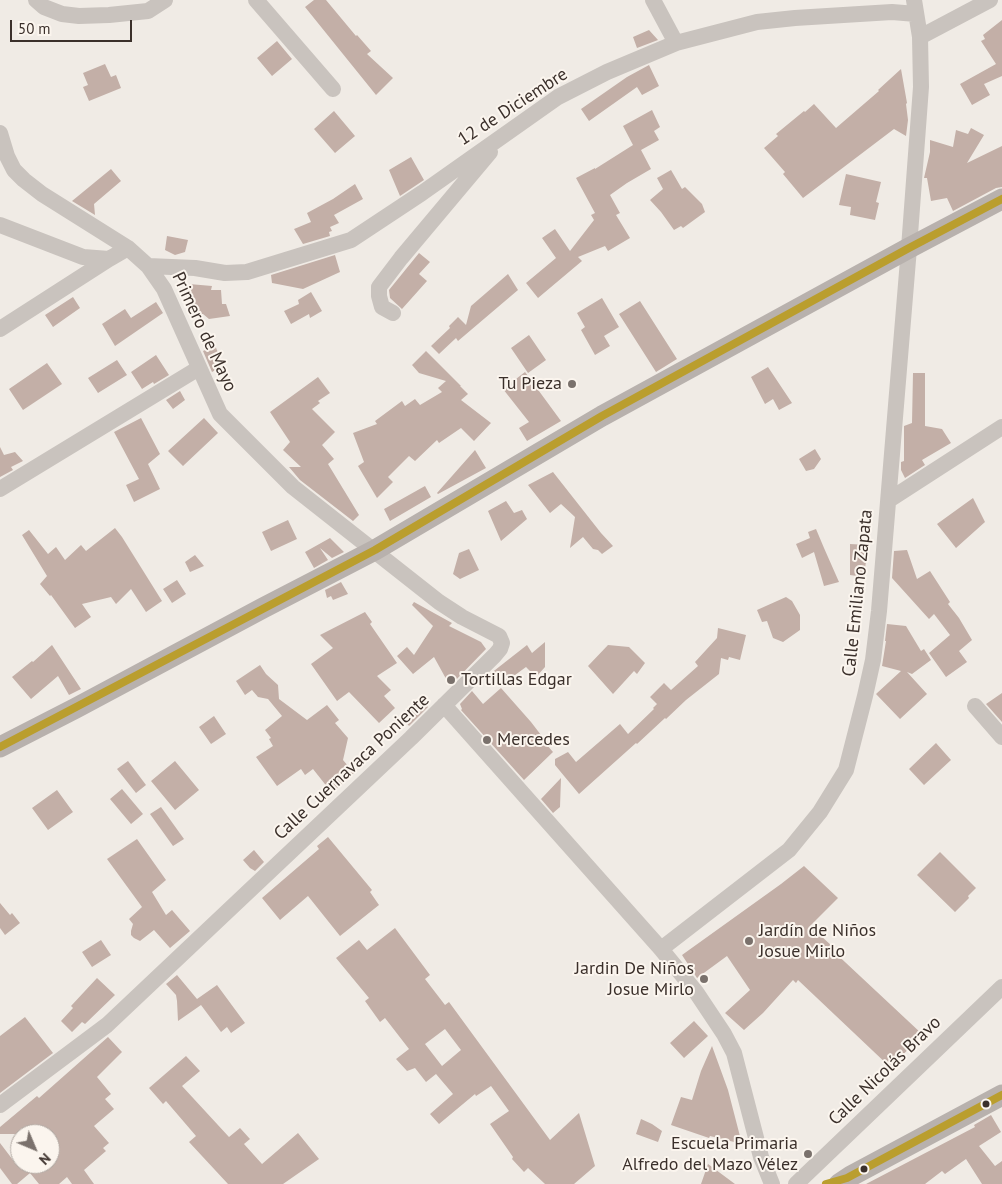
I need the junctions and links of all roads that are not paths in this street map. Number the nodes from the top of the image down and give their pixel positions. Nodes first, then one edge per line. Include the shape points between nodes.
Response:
1 (36, 0) edge
2 (165, 0) edge
3 (256, 0) edge
4 (652, 0) edge
5 (990, 0) edge
6 (915, 7) edge
7 (920, 37) junction
8 (676, 43) junction
9 (333, 89) dead end
10 (0, 133) edge
11 (507, 134) junction
12 (1002, 199) edge
13 (0, 225) edge
14 (128, 248) junction
15 (909, 248) junction
16 (110, 259) junction
17 (148, 266) junction
18 (393, 313) dead end
19 (0, 329) edge
20 (199, 368) junction
21 (1002, 427) edge
22 (0, 489) edge
23 (889, 500) junction
24 (375, 550) junction
25 (444, 705) junction
26 (975, 706) dead end
27 (1002, 737) edge
28 (0, 747) edge
29 (662, 949) junction
30 (1002, 987) edge
31 (1002, 1096) edge
32 (0, 1105) edge
33 (843, 1181) edge
34 (772, 1184) edge
35 (796, 1184) edge
36 (826, 1184) edge

1 - 2 street via 62,14 79,16 148,11
3 - 9 street
4 - 8 street
5 - 7 street
6 - 7 street, Calle Emiliano Zapata
6 - 8 street, 12 de Diciembre via 892,12 757,22
7 - 15 street, Calle Emiliano Zapata via 921,87
8 - 11 street, 12 de Diciembre via 558,97
10 - 14 street, Primero de Mayo via 14,170 24,180
11 - 17 street, 12 de Diciembre via 351,240 247,272
11 - 18 street via 379,287 382,307
12 - 15 main road
13 - 16 street via 83,256
14 - 16 street
14 - 17 street, Primero de Mayo
15 - 23 street, Calle Emiliano Zapata
15 - 24 main road via 602,416
16 - 19 street
17 - 20 street, Primero de Mayo via 164,289
20 - 22 street
20 - 24 street, Primero de Mayo via 220,414 293,487
21 - 23 street
23 - 29 street, Calle Emiliano Zapata via 874,660 846,770 820,812 789,850
24 - 25 street, Primero de Mayo via 439,602 502,640 495,655
24 - 28 main road
25 - 29 street, Calle Cuernavaca Poniente
25 - 32 street, Calle Cuernavaca Poniente via 107,1025
26 - 27 street
29 - 34 street, Calle Cuernavaca Poniente via 696,992 734,1053 761,1157
30 - 35 street, Calle Nicolás Bravo
31 - 33 main road
33 - 36 main road

